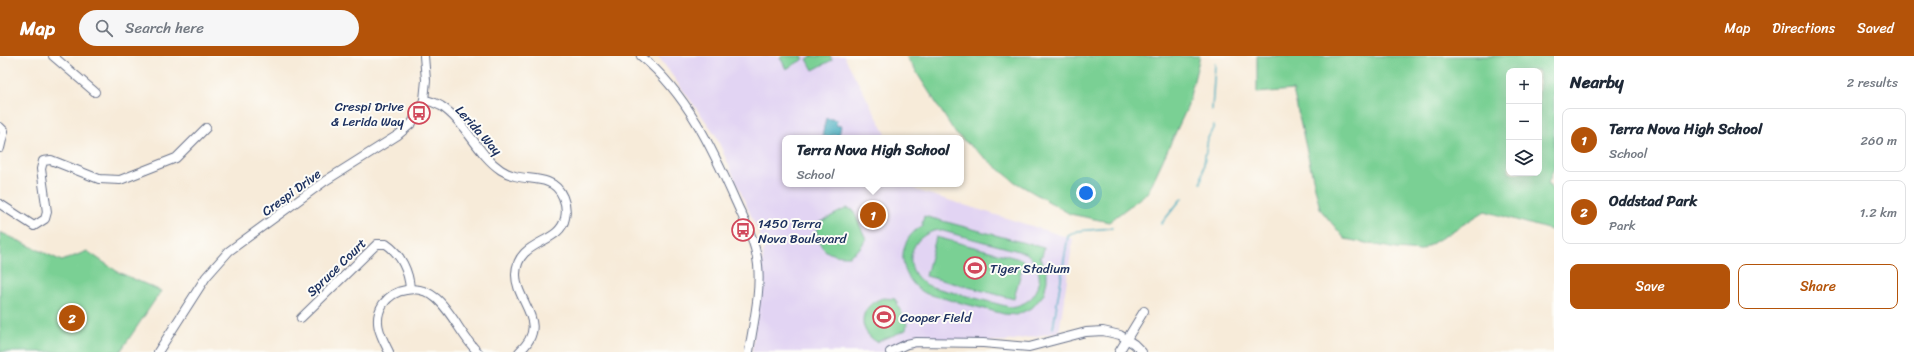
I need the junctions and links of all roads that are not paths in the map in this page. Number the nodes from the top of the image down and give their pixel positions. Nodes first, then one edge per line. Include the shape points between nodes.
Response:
1 (53, 56) edge
2 (424, 56) edge
3 (641, 56) edge
4 (95, 92) dead end
5 (424, 100) junction
6 (0, 127) edge
7 (206, 128) dead end
8 (0, 148) edge
9 (0, 204) edge
10 (410, 289) junction
11 (1144, 311) dead end
12 (301, 318) dead end
13 (1127, 340) junction
14 (158, 352) edge
15 (389, 352) edge
16 (478, 352) edge
17 (519, 352) edge
18 (749, 352) edge
19 (890, 352) edge
20 (1119, 352) edge
21 (1142, 352) edge

1 - 4 street
2 - 5 street, Crespi Drive
3 - 18 street via 659,72 676,93 706,138 754,242 759,280
5 - 14 street, Crespi Drive via 406,129 325,181 220,259 202,282
5 - 17 street, Lerida Way via 442,106 491,162 503,171 517,177 548,182 557,188 565,202 565,219 560,230 524,252 518,266 516,282 530,310 532,324 530,338
6 - 8 street via 4,131
7 - 9 street via 176,158 120,180 99,179 51,160 43,161 41,169 47,212 45,219 34,226
10 - 12 street, Spruce Court via 408,273 394,251 386,244 377,244
10 - 15 street via 388,298 380,310 378,329
10 - 16 street via 425,291 438,299
11 - 13 street
13 - 19 street via 1112,332 1095,331 1029,347 916,342
13 - 20 street
13 - 21 street

